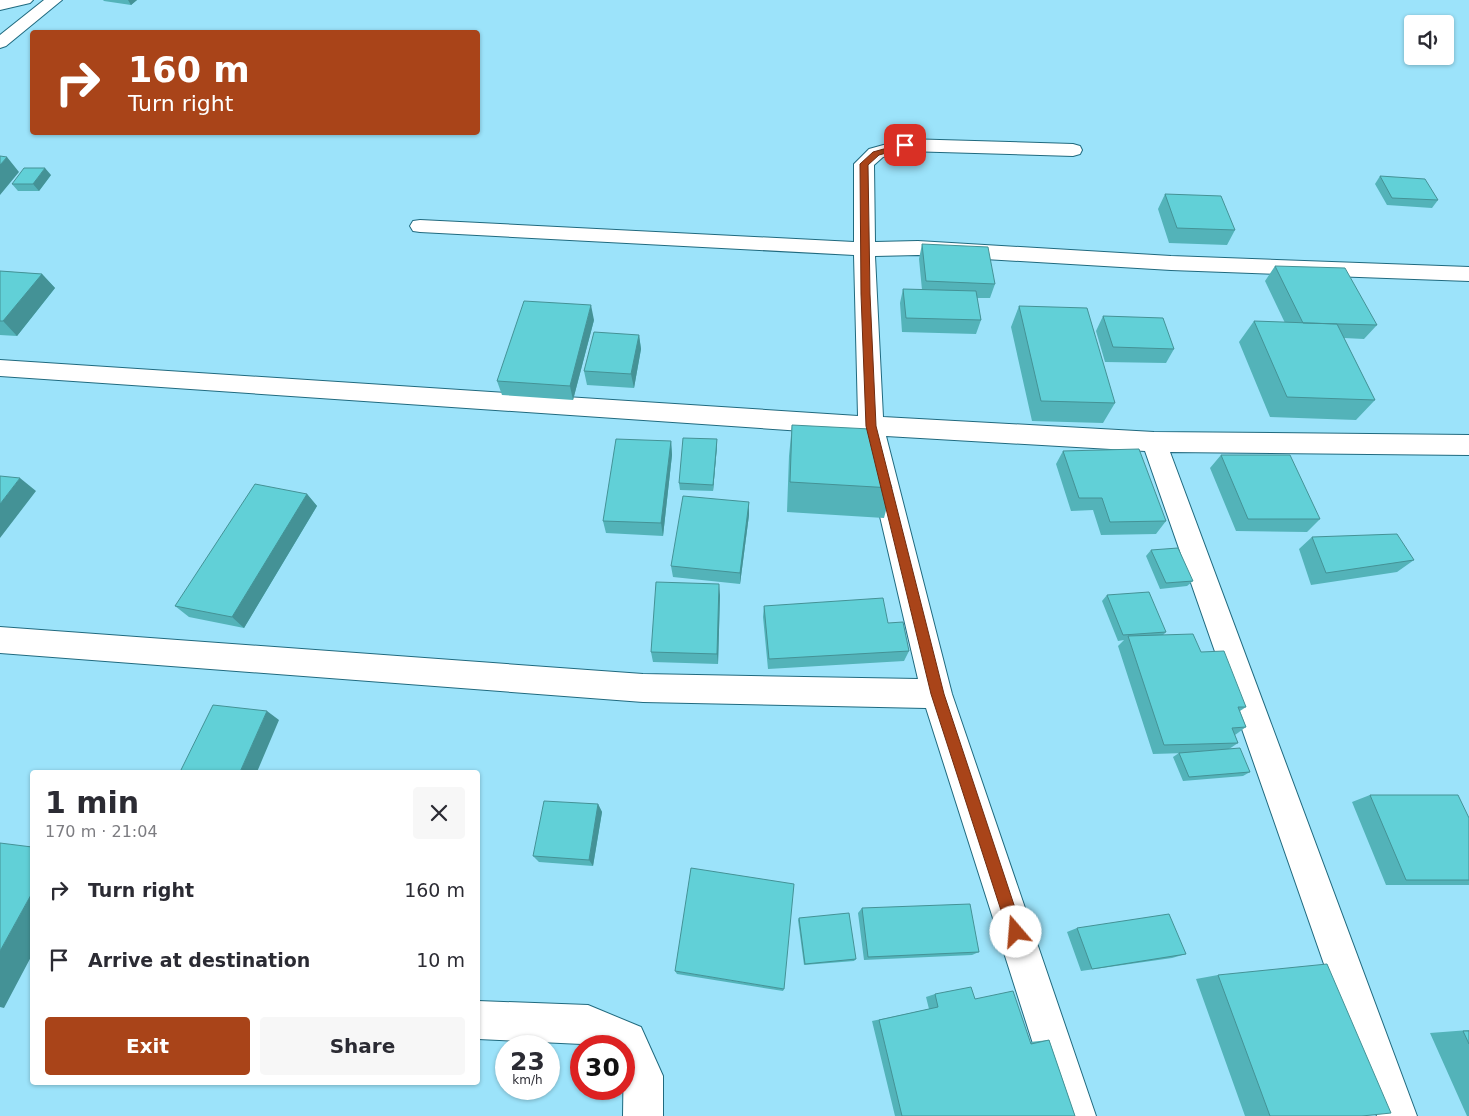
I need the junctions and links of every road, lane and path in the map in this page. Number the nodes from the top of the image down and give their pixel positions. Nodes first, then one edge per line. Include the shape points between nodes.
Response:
1 (25, 0) edge
2 (54, 0) edge
3 (0, 5) edge
4 (0, 43) edge
5 (1073, 150) dead end
6 (420, 226) dead end
7 (865, 249) junction
8 (1469, 274) edge
9 (0, 368) edge
10 (871, 426) junction
11 (1154, 442) junction
12 (1469, 445) edge
13 (3, 644) edge
14 (938, 694) junction
15 (480, 1020) edge
16 (643, 1116) edge
17 (1076, 1116) edge
18 (1396, 1116) edge

1 - 3 street
2 - 4 street
5 - 7 street via 905,145 876,153 864,164
6 - 7 street
7 - 8 street via 918,248 1171,263
7 - 10 street
9 - 10 street
10 - 11 street
10 - 14 street
11 - 12 street
11 - 18 street
13 - 14 street via 643,688
14 - 17 street
15 - 16 street via 588,1024 628,1040 644,1076

